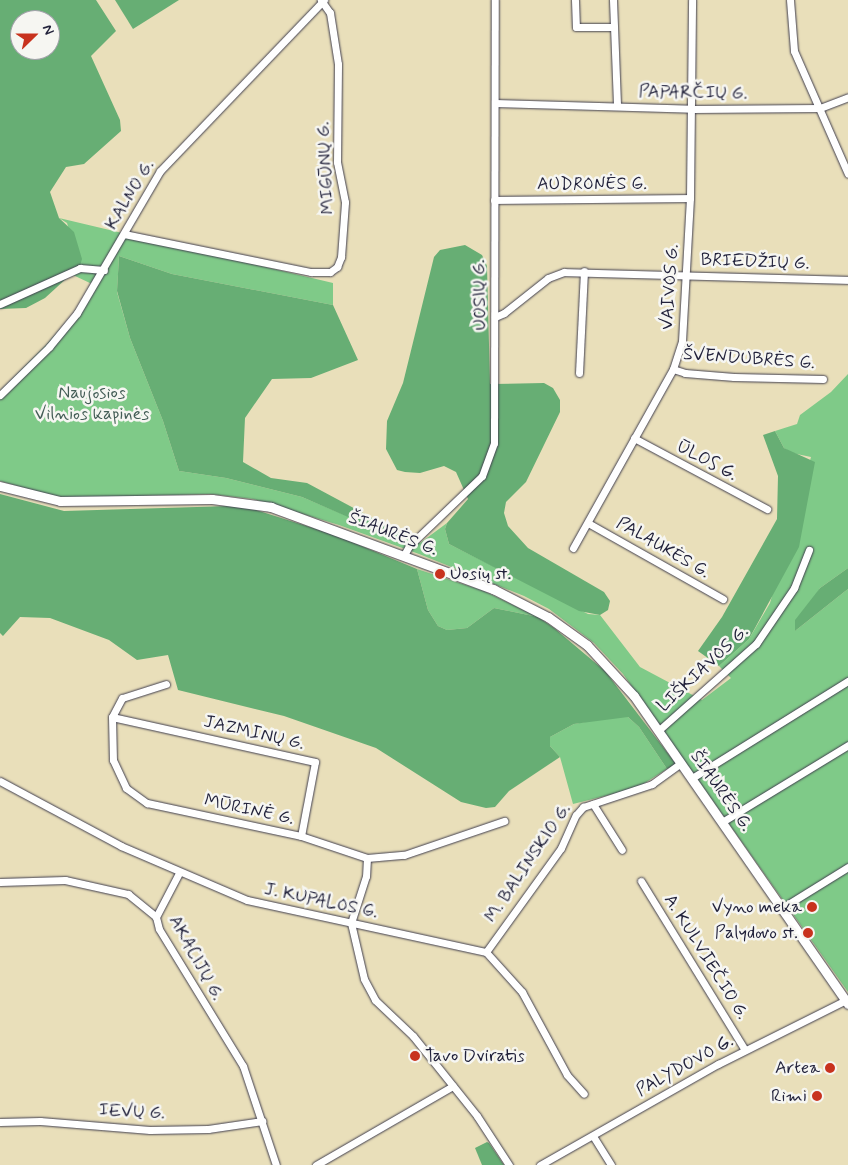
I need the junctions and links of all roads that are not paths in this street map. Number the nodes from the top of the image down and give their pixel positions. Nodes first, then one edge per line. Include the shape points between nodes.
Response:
1 (322, 0) edge
2 (495, 0) edge
3 (575, 0) edge
4 (614, 0) edge
5 (692, 0) edge
6 (790, 0) edge
7 (614, 27) junction
8 (848, 97) edge
9 (495, 103) junction
10 (617, 106) junction
11 (820, 108) junction
12 (692, 109) junction
13 (848, 174) edge
14 (690, 198) junction
15 (494, 200) junction
16 (124, 234) junction
17 (104, 270) junction
18 (584, 271) junction
19 (687, 274) junction
20 (848, 280) edge
21 (0, 304) edge
22 (495, 317) junction
23 (673, 369) junction
24 (579, 374) dead end
25 (823, 379) dead end
26 (0, 395) edge
27 (634, 438) junction
28 (0, 486) edge
29 (767, 509) dead end
30 (588, 523) junction
31 (573, 548) dead end
32 (809, 550) dead end
33 (404, 555) junction
34 (723, 599) dead end
35 (848, 680) edge
36 (166, 684) dead end
37 (112, 717) junction
38 (659, 730) junction
39 (848, 745) edge
40 (681, 763) junction
41 (692, 778) junction
42 (0, 781) edge
43 (593, 804) junction
44 (504, 821) dead end
45 (722, 822) junction
46 (301, 836) junction
47 (622, 850) dead end
48 (367, 858) junction
49 (848, 866) edge
50 (179, 873) junction
51 (641, 881) dead end
52 (0, 882) edge
53 (782, 908) junction
54 (156, 917) junction
55 (351, 923) junction
56 (486, 952) junction
57 (847, 1001) edge
58 (745, 1050) junction
59 (453, 1086) junction
60 (584, 1094) dead end
61 (262, 1121) junction
62 (0, 1122) edge
63 (593, 1136) junction
64 (276, 1165) edge
65 (316, 1165) edge
66 (509, 1165) edge
67 (540, 1165) edge
68 (611, 1165) edge

1 - 16 street, KALNO G. via 170,159 146,192
1 - 16 street, MIGŪNŲ G. via 330,13 338,64 337,162 345,202 341,257 337,268 330,272 311,272
2 - 9 street, UOSIŲ G.
3 - 7 street via 576,27
4 - 7 street
5 - 12 street, VAIVOS G.
6 - 11 street via 794,51
7 - 10 street
8 - 11 street
9 - 10 street, PAPARČIŲ G.
9 - 15 street, UOSIŲ G.
10 - 12 street, PAPARČIŲ G.
11 - 12 street, PAPARČIŲ G.
11 - 13 street
12 - 14 street, VAIVOS G.
14 - 15 street, AUDRONĖS G.
14 - 19 street, VAIVOS G.
15 - 22 street, UOSIŲ G.
16 - 17 street, KALNO G.
17 - 21 street via 80,268
17 - 26 street, KALNO G. via 65,330
18 - 19 street, BRIEDŽIŲ G.
18 - 22 street, BRIEDŽIŲ G. via 564,272 548,278
18 - 24 street
19 - 20 street, BRIEDŽIŲ G.
19 - 23 street, VAIVOS G. via 682,340
22 - 33 street, UOSIŲ G. via 496,424 489,462 472,487 409,546
23 - 25 street, ŠVENDUBRĖS G. via 734,377
23 - 27 street, VAIVOS G.
27 - 29 street, ŪLOS G.
27 - 30 street, VAIVOS G.
28 - 33 main road, ŠIAURĖS G. via 66,502 176,498 245,502 309,519
30 - 31 street, VAIVOS G.
30 - 34 street, PALAUKĖS G.
32 - 38 street, LIŠKIAVOS G. via 794,588 756,644
33 - 38 main road, ŠIAURĖS G. via 506,595 565,628 610,668
35 - 41 street
36 - 37 street via 122,698
37 - 46 street, MŪRINĖ G. via 113,760 126,788 134,795 154,805
37 - 46 street, JAZMINŲ G. via 315,762
38 - 40 main road, ŠIAURĖS G.
39 - 45 street
40 - 41 main road, ŠIAURĖS G.
40 - 43 street, M. BALINSKIO G. via 652,784
41 - 45 main road, ŠIAURĖS G.
42 - 50 street, J. KUPALOS G.
43 - 47 street
43 - 56 street, M. BALINSKIO G. via 576,815 561,848
44 - 48 street, MŪRINĖ G. via 404,855
45 - 53 main road, ŠIAURĖS G.
46 - 48 street, MŪRINĖ G.
48 - 55 street via 366,876
49 - 53 street
50 - 54 street
50 - 55 street, J. KUPALOS G. via 267,906
51 - 58 street, A. KULVIEČIO G.
52 - 54 street, AKACIJŲ G. via 65,880 128,894
53 - 57 main road, ŠIAURĖS G.
54 - 61 street, AKACIJŲ G. via 159,929 243,1066
55 - 56 street, J. KUPALOS G.
55 - 59 street via 356,955 375,1000 413,1036
56 - 60 street via 522,992 567,1075
57 - 58 street, PALYDOVO G.
58 - 63 street, PALYDOVO G.
59 - 65 street
59 - 66 street
61 - 62 street, IEVŲ G. via 208,1129 150,1130 40,1121
61 - 64 street, AKACIJŲ G.
63 - 67 street, PALYDOVO G.
63 - 68 street

